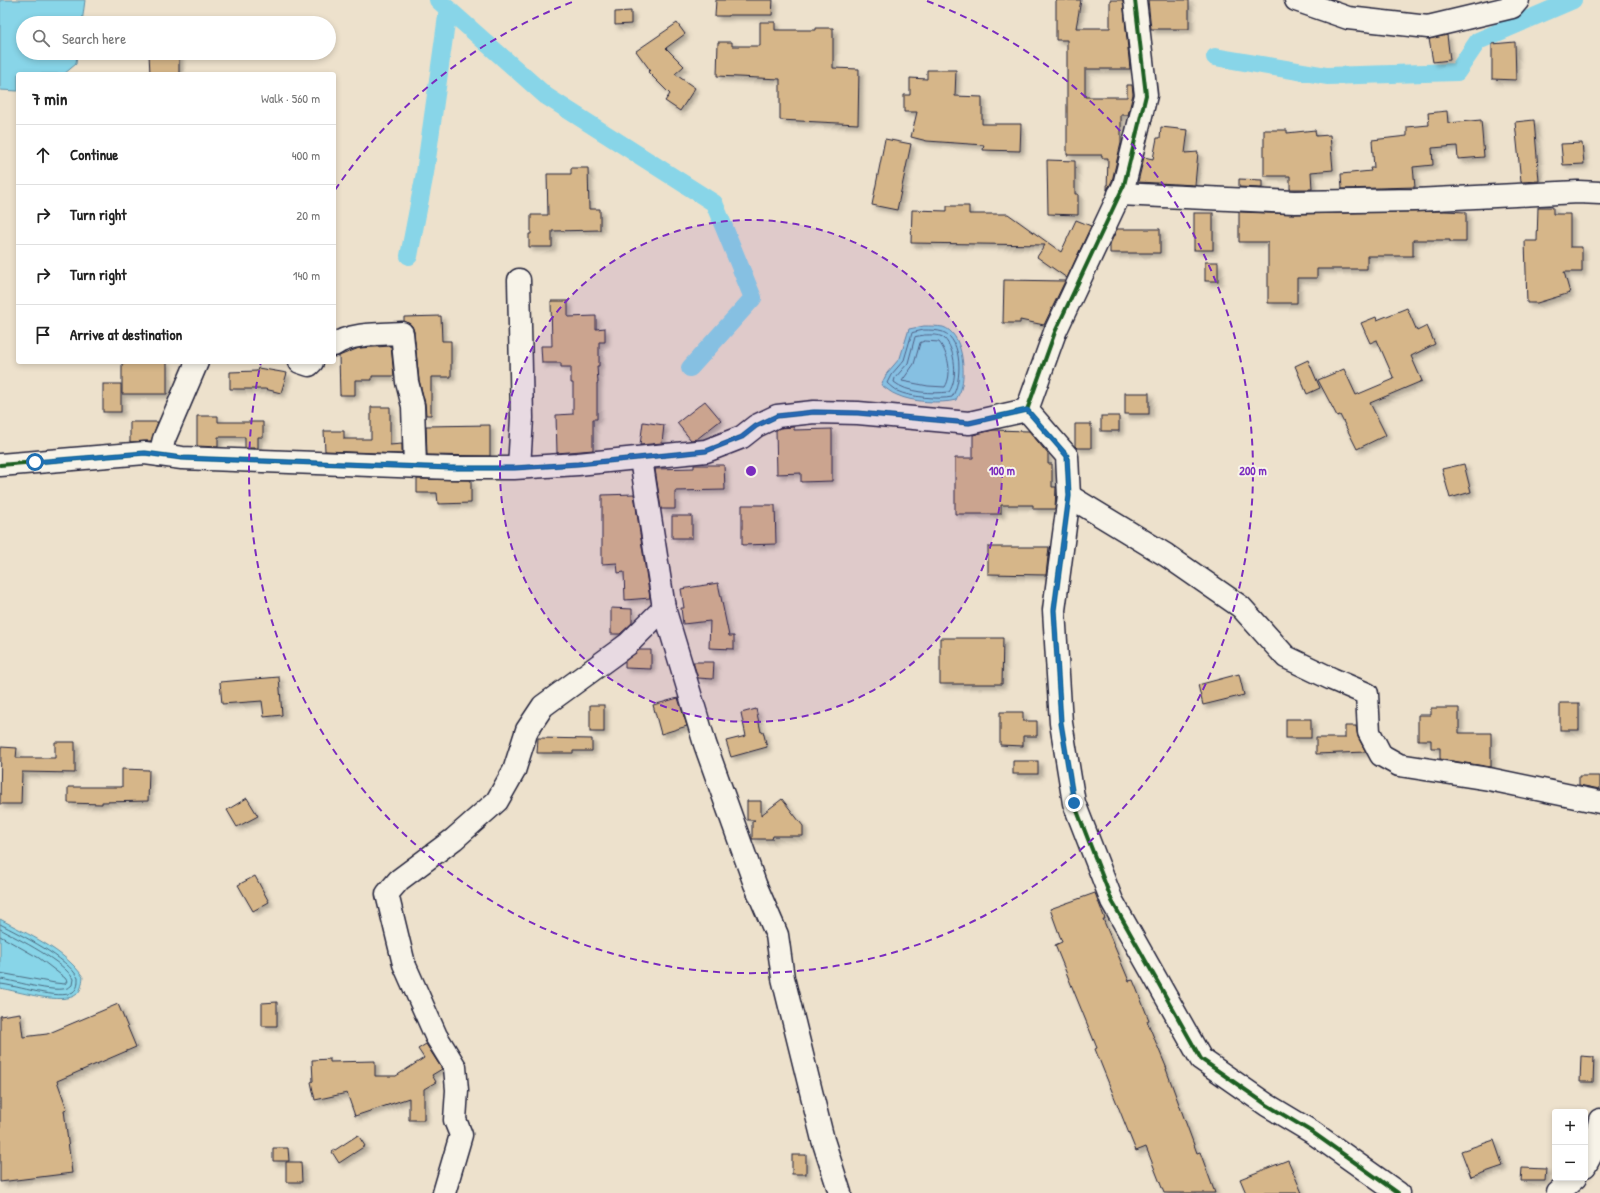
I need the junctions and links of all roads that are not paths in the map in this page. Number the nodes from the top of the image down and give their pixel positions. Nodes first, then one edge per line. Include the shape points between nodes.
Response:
1 (1135, 0) edge
2 (1296, 0) edge
3 (1518, 0) edge
4 (1600, 193) edge
5 (1119, 194) junction
6 (519, 280) dead end
7 (336, 344) edge
8 (196, 364) edge
9 (1027, 410) junction
10 (160, 455) junction
11 (641, 459) junction
12 (0, 465) edge
13 (415, 466) junction
14 (519, 467) junction
15 (1069, 496) junction
16 (664, 608) junction
17 (1600, 802) edge
18 (1600, 1120) edge
19 (1588, 1160) edge
20 (1572, 1181) edge
21 (444, 1193) edge
22 (840, 1193) edge
23 (1398, 1193) edge
24 (1558, 1193) edge

1 - 5 street via 1146,95 1124,185
2 - 3 street via 1348,18 1428,27 1512,7
4 - 5 street via 1295,202
5 - 9 street via 1055,332
6 - 14 street via 522,418
7 - 13 street via 341,340 402,333 407,382 413,406
8 - 10 street via 164,439
9 - 11 street via 969,423 858,413 814,412 777,416 756,426 742,437 706,451
9 - 15 street via 1067,456
10 - 12 street via 145,453
10 - 13 street via 182,458
11 - 14 street
11 - 16 street
13 - 14 street
15 - 17 street via 1166,555 1241,607 1286,656 1367,694 1369,732 1381,755 1399,765 1489,779
15 - 23 street via 1054,610 1061,723 1074,803 1112,901 1201,1059 1267,1105 1312,1132
16 - 21 street via 628,644 543,706 527,730 514,771 497,801 454,839 399,880 387,894 404,964 436,1036 455,1067 456,1120 461,1135
16 - 22 street via 705,744 755,884 777,935 783,978 823,1140
18 - 19 street via 1594,1149
20 - 24 street

